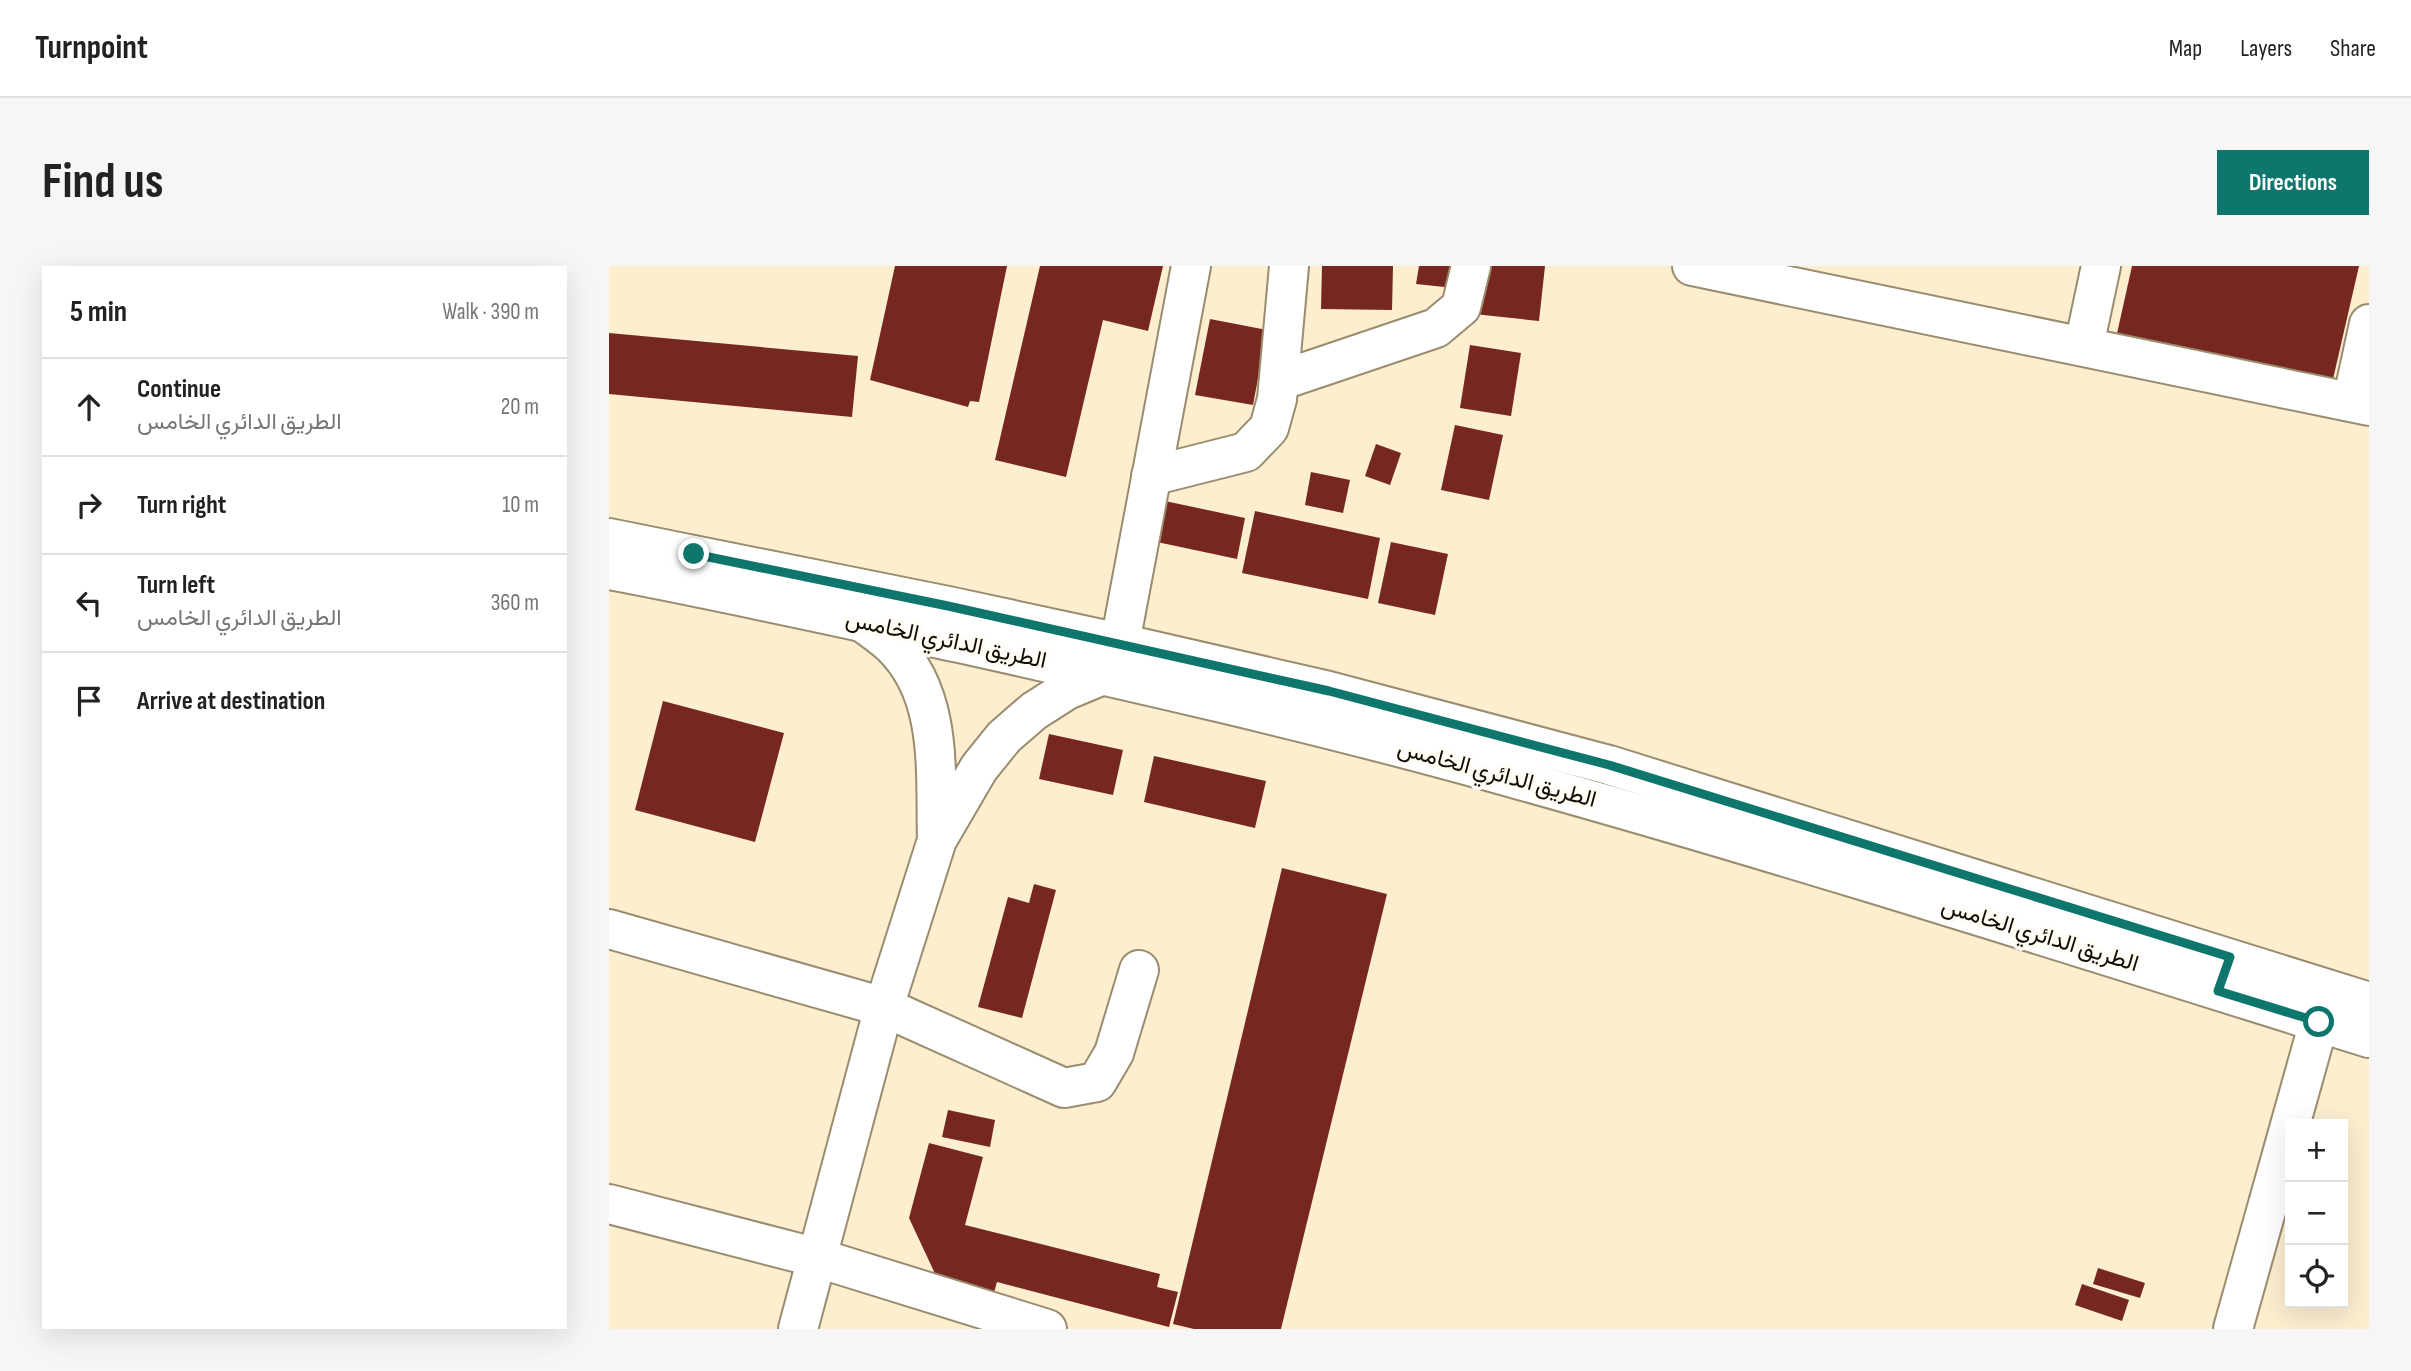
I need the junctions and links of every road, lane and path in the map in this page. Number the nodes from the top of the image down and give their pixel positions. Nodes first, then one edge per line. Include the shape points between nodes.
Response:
1 (1191, 266) edge
2 (1289, 266) edge
3 (1471, 266) edge
4 (1692, 266) edge
5 (2101, 266) edge
6 (1825, 279) edge
7 (2369, 324) edge
8 (2084, 346) junction
9 (1279, 381) junction
10 (2361, 404) edge
11 (1151, 476) junction
12 (609, 538) edge
13 (609, 570) edge
14 (862, 622) junction
15 (1111, 659) junction
16 (937, 840) junction
17 (609, 929) edge
18 (1139, 970) dead end
19 (2224, 974) junction
20 (2369, 1002) edge
21 (884, 1007) junction
22 (2319, 1022) junction
23 (2369, 1038) edge
24 (609, 1204) edge
25 (818, 1258) junction
26 (798, 1329) edge
27 (1047, 1329) edge
28 (2233, 1329) edge

1 - 11 street
2 - 9 street
3 - 9 street via 1461,307 1436,328
4 - 6 street
5 - 8 street
6 - 8 street
7 - 10 street
8 - 10 street
9 - 11 street via 1269,428 1246,452
11 - 15 street
12 - 15 street, الطريق الدائري الخامس via 935,603
13 - 14 street, الطريق الدائري الخامس
14 - 15 street, الطريق الدائري الخامس
14 - 16 street via 893,646 916,678 931,715
15 - 16 street via 1004,737 979,768
15 - 19 street, الطريق الدائري الخامس via 1329,691 1609,765
16 - 21 street
17 - 21 street
18 - 21 street via 1114,1053 1097,1082 1064,1088
19 - 20 street, الطريق الدائري الخامس
19 - 22 street, الطريق الدائري الخامس
21 - 25 street
22 - 23 street, الطريق الدائري الخامس
22 - 28 street
24 - 25 street
25 - 26 street
25 - 27 street

